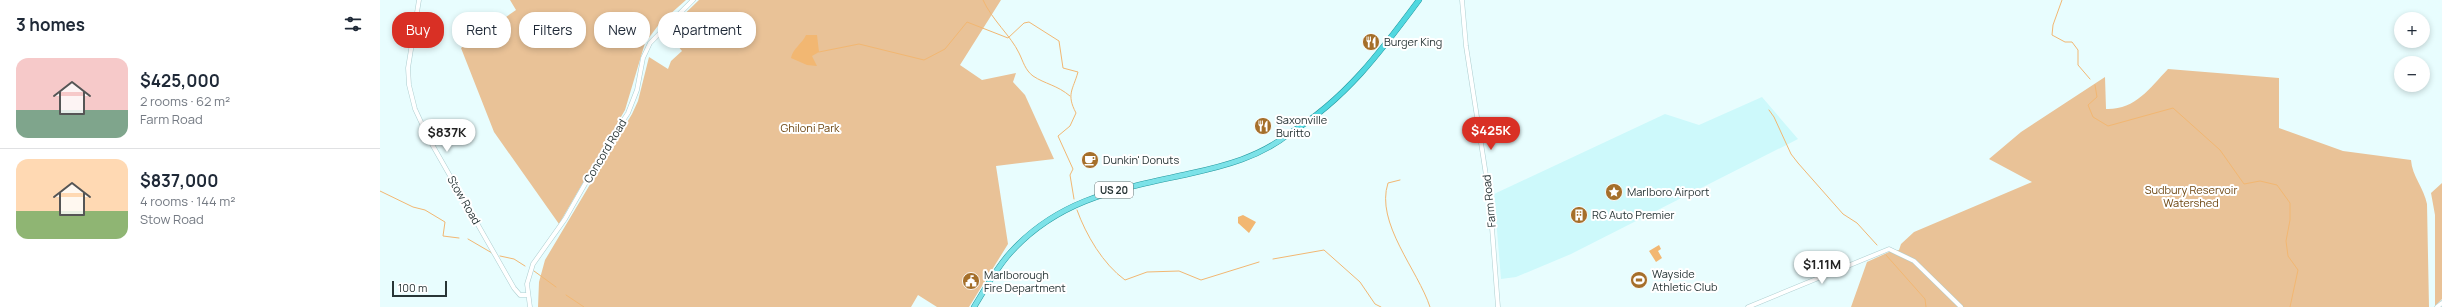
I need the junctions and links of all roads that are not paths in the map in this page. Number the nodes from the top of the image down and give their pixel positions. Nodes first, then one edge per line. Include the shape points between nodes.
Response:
1 (419, 0) edge
2 (693, 0) edge
3 (1419, 0) edge
4 (1462, 0) edge
5 (1290, 133) joint
6 (528, 295) junction
7 (2442, 303) edge
8 (530, 307) edge
9 (974, 307) edge
10 (1498, 307) edge
11 (1748, 307) edge
12 (1961, 307) edge
13 (2437, 307) edge

1 - 6 street, Stow Road via 408,68 415,109 429,139 514,288 520,295
2 - 6 street, Concord Road via 661,30 646,50 632,106 565,219 533,264 528,277
3 - 5 highway, US 20 via 1391,40 1367,68 1328,105
4 - 10 street, Farm Road via 1466,50 1490,196
5 - 9 main road, US 20 via 1261,152 1238,162 1117,189 1071,206 1037,228 1011,252
6 - 8 street, Concord Road
7 - 13 street
11 - 12 street via 1888,249 1917,264

